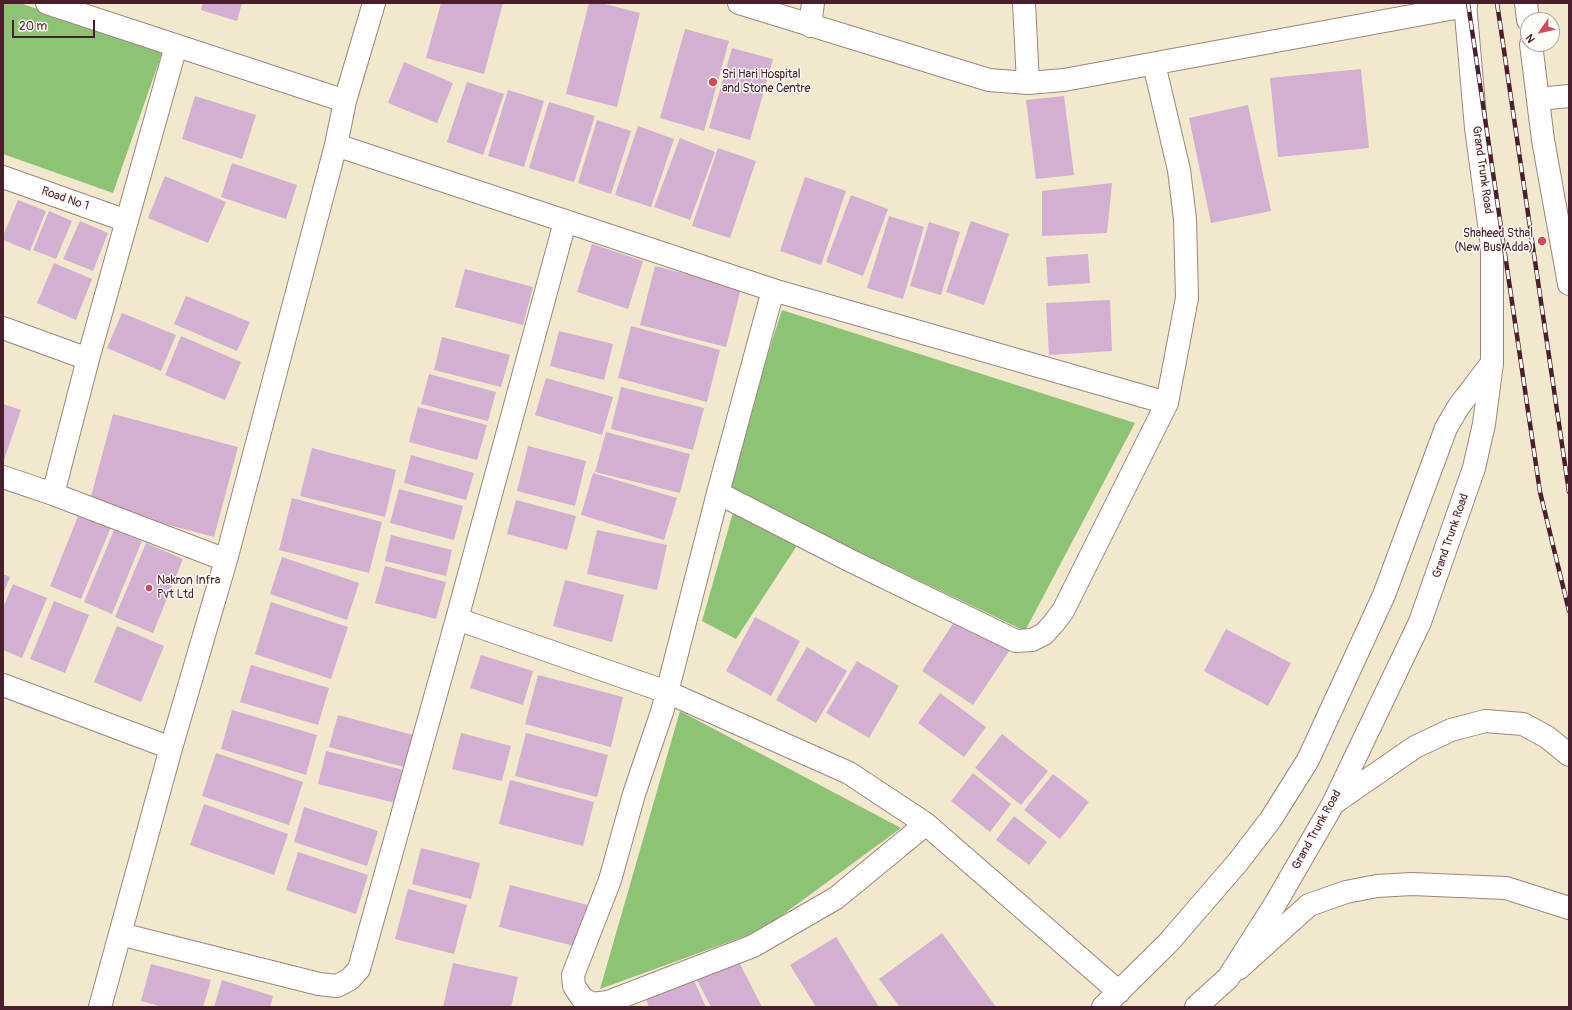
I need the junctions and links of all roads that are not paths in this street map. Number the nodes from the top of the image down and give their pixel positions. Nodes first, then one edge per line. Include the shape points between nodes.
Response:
1 (47, 3) edge
2 (374, 3) edge
3 (739, 3) edge
4 (813, 3) edge
5 (1024, 3) edge
6 (1466, 4) edge
7 (810, 26) junction
8 (176, 46) junction
9 (1532, 52) edge
10 (1154, 64) junction
11 (1028, 83) junction
12 (1569, 96) edge
13 (1538, 99) junction
14 (345, 101) junction
15 (336, 145) junction
16 (3, 178) edge
17 (126, 221) junction
18 (565, 222) junction
19 (1569, 284) edge
20 (773, 290) junction
21 (3, 328) edge
22 (88, 359) junction
23 (1492, 363) junction
24 (1167, 403) junction
25 (3, 477) edge
26 (53, 494) junction
27 (718, 494) junction
28 (226, 560) junction
29 (457, 619) junction
30 (3, 685) edge
31 (667, 692) junction
32 (171, 748) junction
33 (1569, 755) edge
34 (1334, 804) junction
35 (926, 824) junction
36 (1569, 908) edge
37 (120, 934) junction
38 (1228, 978) junction
39 (1111, 1000) edge
40 (580, 1002) edge
41 (100, 1007) edge
42 (1196, 1007) edge

1 - 8 main road
2 - 14 main road
3 - 7 main road
4 - 7 main road
5 - 11 main road
6 - 10 main road
6 - 23 main road, Grand Trunk Road via 1476,128 1492,246
7 - 11 main road via 989,80
8 - 14 main road
8 - 17 main road
9 - 13 main road
10 - 11 main road via 1064,80
10 - 24 main road via 1179,170 1185,219 1187,298
12 - 13 main road
13 - 19 main road
14 - 15 main road
15 - 18 main road
15 - 28 main road
16 - 17 main road, Road No 1
17 - 22 main road
18 - 20 main road
18 - 29 main road
20 - 24 main road
20 - 27 main road
21 - 22 main road
22 - 26 main road
23 - 34 main road, Grand Trunk Road via 1484,424 1474,468 1420,622
23 - 39 main road via 1459,406 1446,428 1384,595 1308,760 1272,819 1238,862 1168,944
24 - 27 main road via 1062,611 1044,634 1032,640 1016,641
25 - 26 main road
26 - 28 main road
27 - 31 main road
28 - 32 main road
29 - 31 main road
29 - 37 main road via 359,969 350,979 336,986 319,984
30 - 32 main road
31 - 35 main road via 849,773
31 - 40 main road via 610,880 573,975
32 - 37 main road
33 - 34 main road via 1547,737 1523,724 1485,721 1451,730 1415,747
34 - 38 main road, Grand Trunk Road
35 - 39 main road
35 - 40 main road via 836,898 753,946 608,1002
36 - 38 main road via 1506,888 1412,884 1377,886 1346,892 1309,905
37 - 41 main road
38 - 42 main road, Grand Trunk Road

